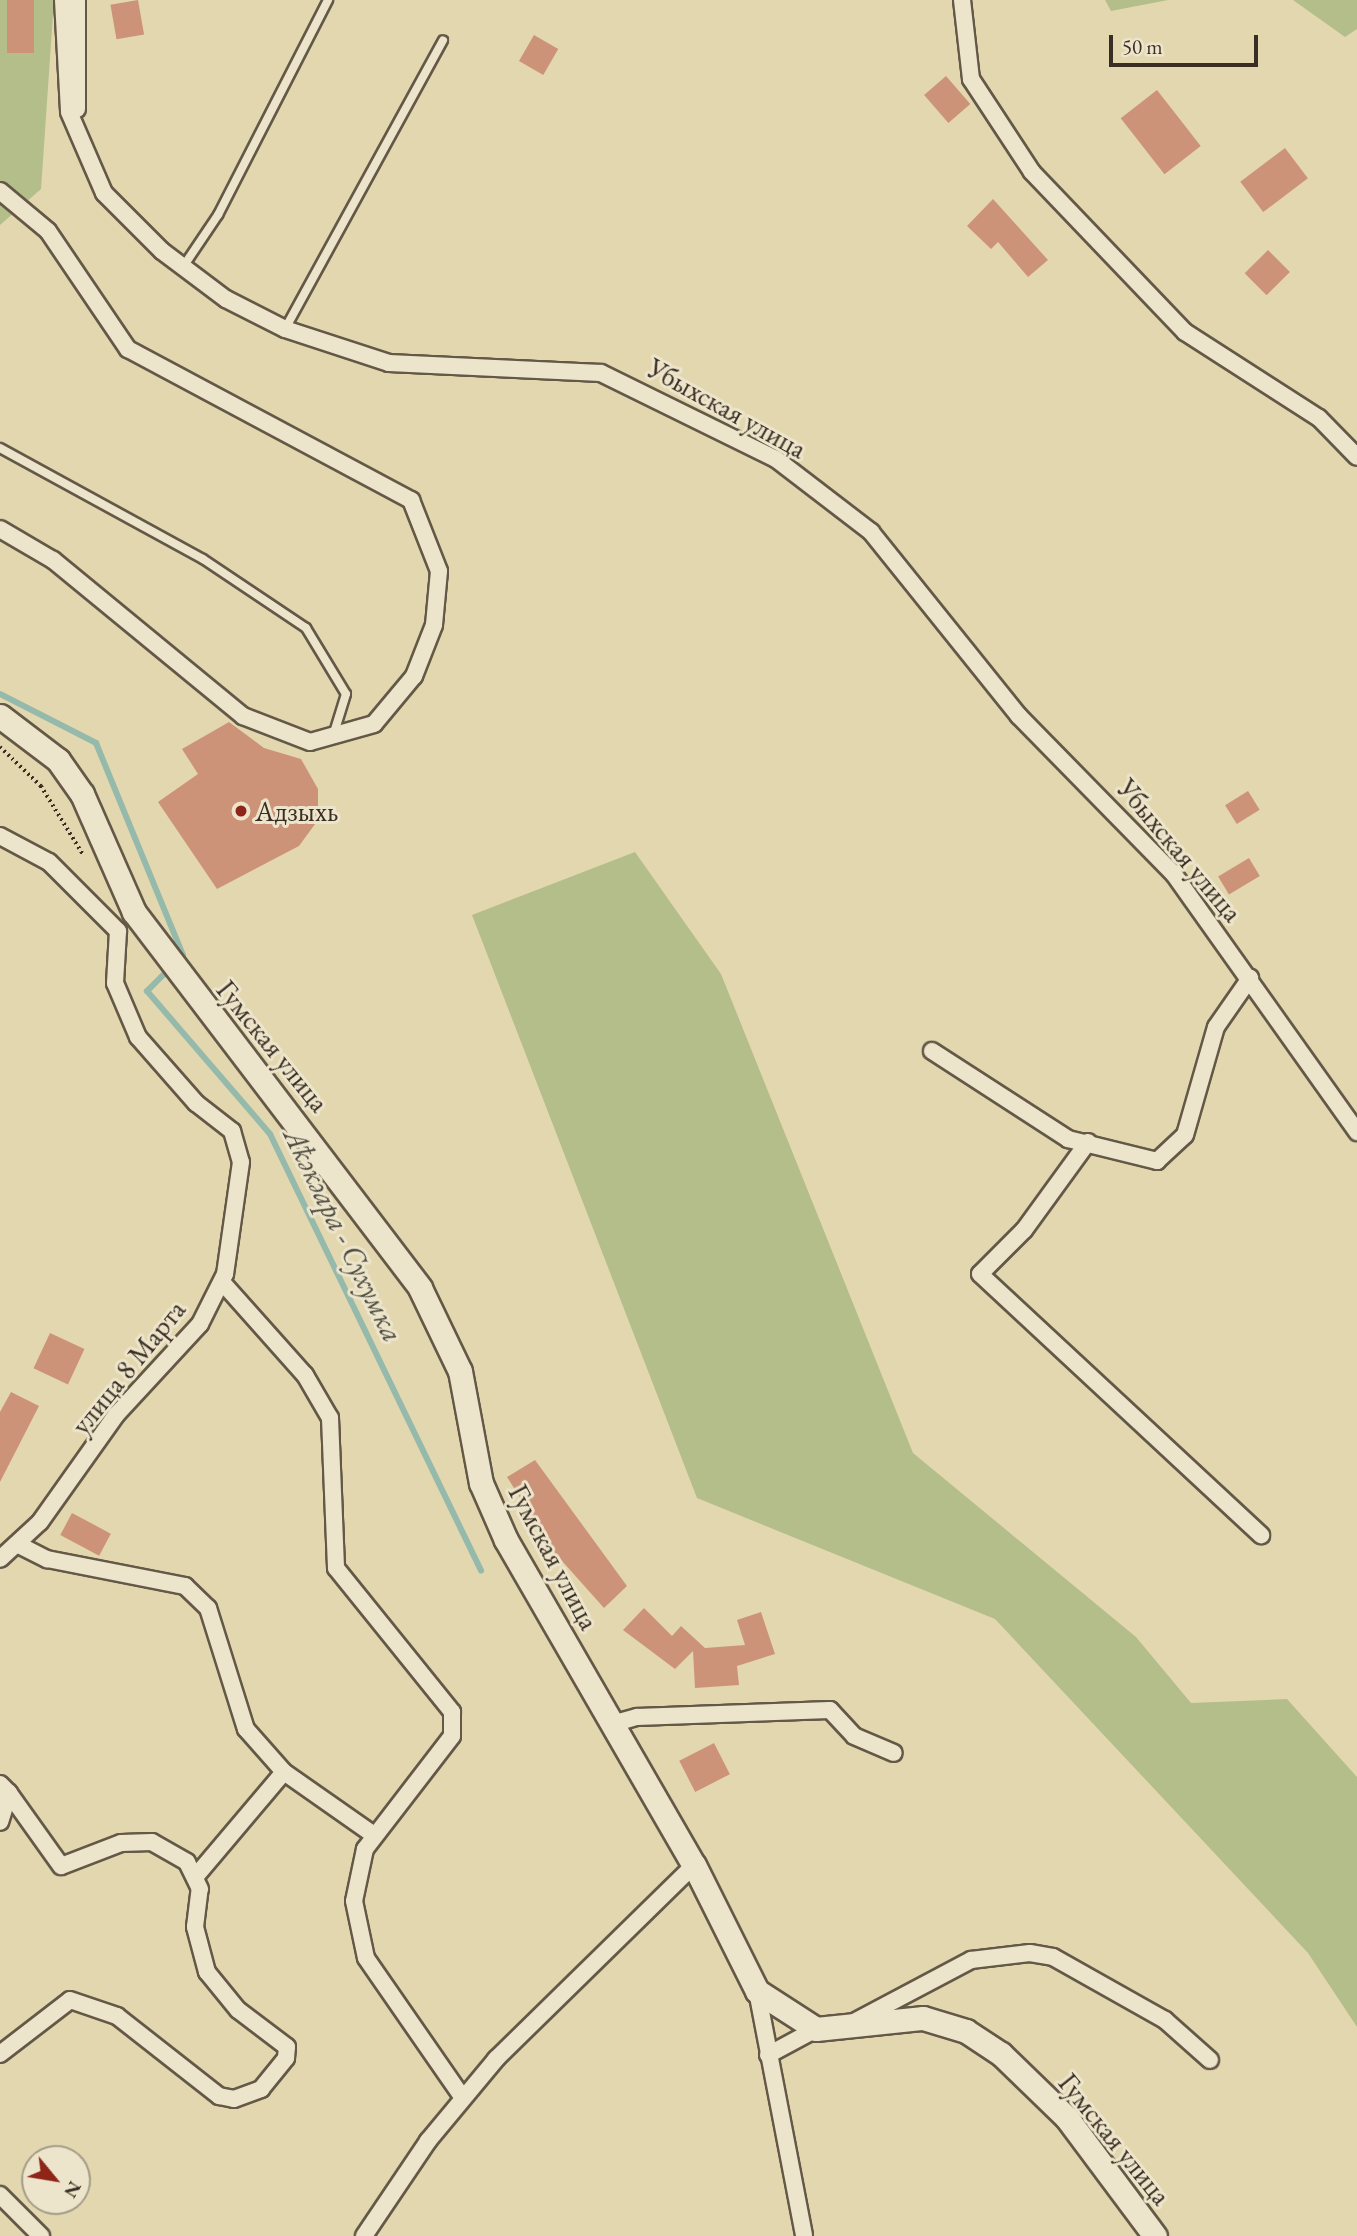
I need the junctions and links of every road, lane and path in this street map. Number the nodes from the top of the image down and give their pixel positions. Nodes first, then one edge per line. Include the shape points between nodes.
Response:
1 (63, 0) edge
2 (77, 0) edge
3 (328, 0) edge
4 (962, 0) edge
5 (443, 40) dead end
6 (76, 133) junction
7 (0, 191) edge
8 (183, 267) junction
9 (285, 329) junction
10 (0, 447) edge
11 (1357, 457) edge
12 (0, 529) edge
13 (0, 716) edge
14 (333, 736) junction
15 (0, 836) edge
16 (1251, 978) junction
17 (932, 1051) dead end
18 (1357, 1132) edge
19 (1088, 1142) junction
20 (222, 1282) junction
21 (1261, 1535) dead end
22 (17, 1544) junction
23 (0, 1559) edge
24 (612, 1724) junction
25 (894, 1753) dead end
26 (285, 1772) junction
27 (4, 1789) edge
28 (0, 1822) edge
29 (374, 1835) junction
30 (694, 1865) junction
31 (196, 1876) junction
32 (757, 1991) junction
33 (852, 2023) junction
34 (816, 2029) junction
35 (0, 2054) edge
36 (768, 2055) junction
37 (1210, 2060) dead end
38 (463, 2098) junction
39 (0, 2195) edge
40 (41, 2236) edge
41 (363, 2236) edge
42 (804, 2236) edge
43 (1155, 2236) edge

1 - 6 street via 69,112
2 - 6 street, Убыхская улица
3 - 8 lane via 218,215
4 - 11 street via 971,79 1032,172 1185,332 1319,418
5 - 9 lane
6 - 8 street, Убыхская улица via 104,193
7 - 14 street via 48,232 128,349 411,500 439,570 435,625 414,676 374,724
8 - 9 street, Убыхская улица via 226,299
9 - 16 street, Убыхская улица via 389,363 601,373 776,459 871,532 1019,716 1128,820
10 - 14 lane via 203,559 306,628 346,694
12 - 14 street via 53,560 243,716 310,742
13 - 24 street, Гумская улица via 58,760 82,794 134,912 419,1288 460,1371 481,1483 506,1540
15 - 20 street, улица 8 Марта via 49,862 118,931 115,983 138,1037 239,1144
16 - 18 street, Убыхская улица
16 - 19 street via 1216,1027 1185,1135 1172,1152 1157,1161
17 - 19 street via 1068,1139
19 - 21 street via 1031,1221 980,1274
20 - 22 street, улица 8 Марта via 184,1345 116,1415 63,1495
20 - 29 street via 305,1374 330,1418 336,1568 452,1712 452,1736
22 - 23 street, улица 8 Марта
22 - 26 street via 47,1559 172,1580 198,1596 208,1608 246,1728
24 - 25 street via 637,1717 830,1710 854,1736
24 - 30 street, Гумская улица
26 - 29 street
26 - 31 street
27 - 28 street
27 - 31 street via 61,1866 121,1843 152,1842 187,1862
29 - 38 street via 356,1873 354,1901 366,1958
30 - 32 street, Гумская улица
30 - 38 street
31 - 35 street via 195,1927 207,1972 238,2010 287,2047 286,2059 261,2090 234,2099 219,2096 117,2016 84,2001 56,2007
32 - 34 street
32 - 36 street
33 - 34 street, Гумская улица
33 - 37 street via 971,1960 1030,1953 1053,1957 1165,2020
33 - 43 street, Гумская улица via 923,2018 966,2031 1001,2054 1067,2118
34 - 36 street
36 - 42 street
38 - 41 street
39 - 40 street

